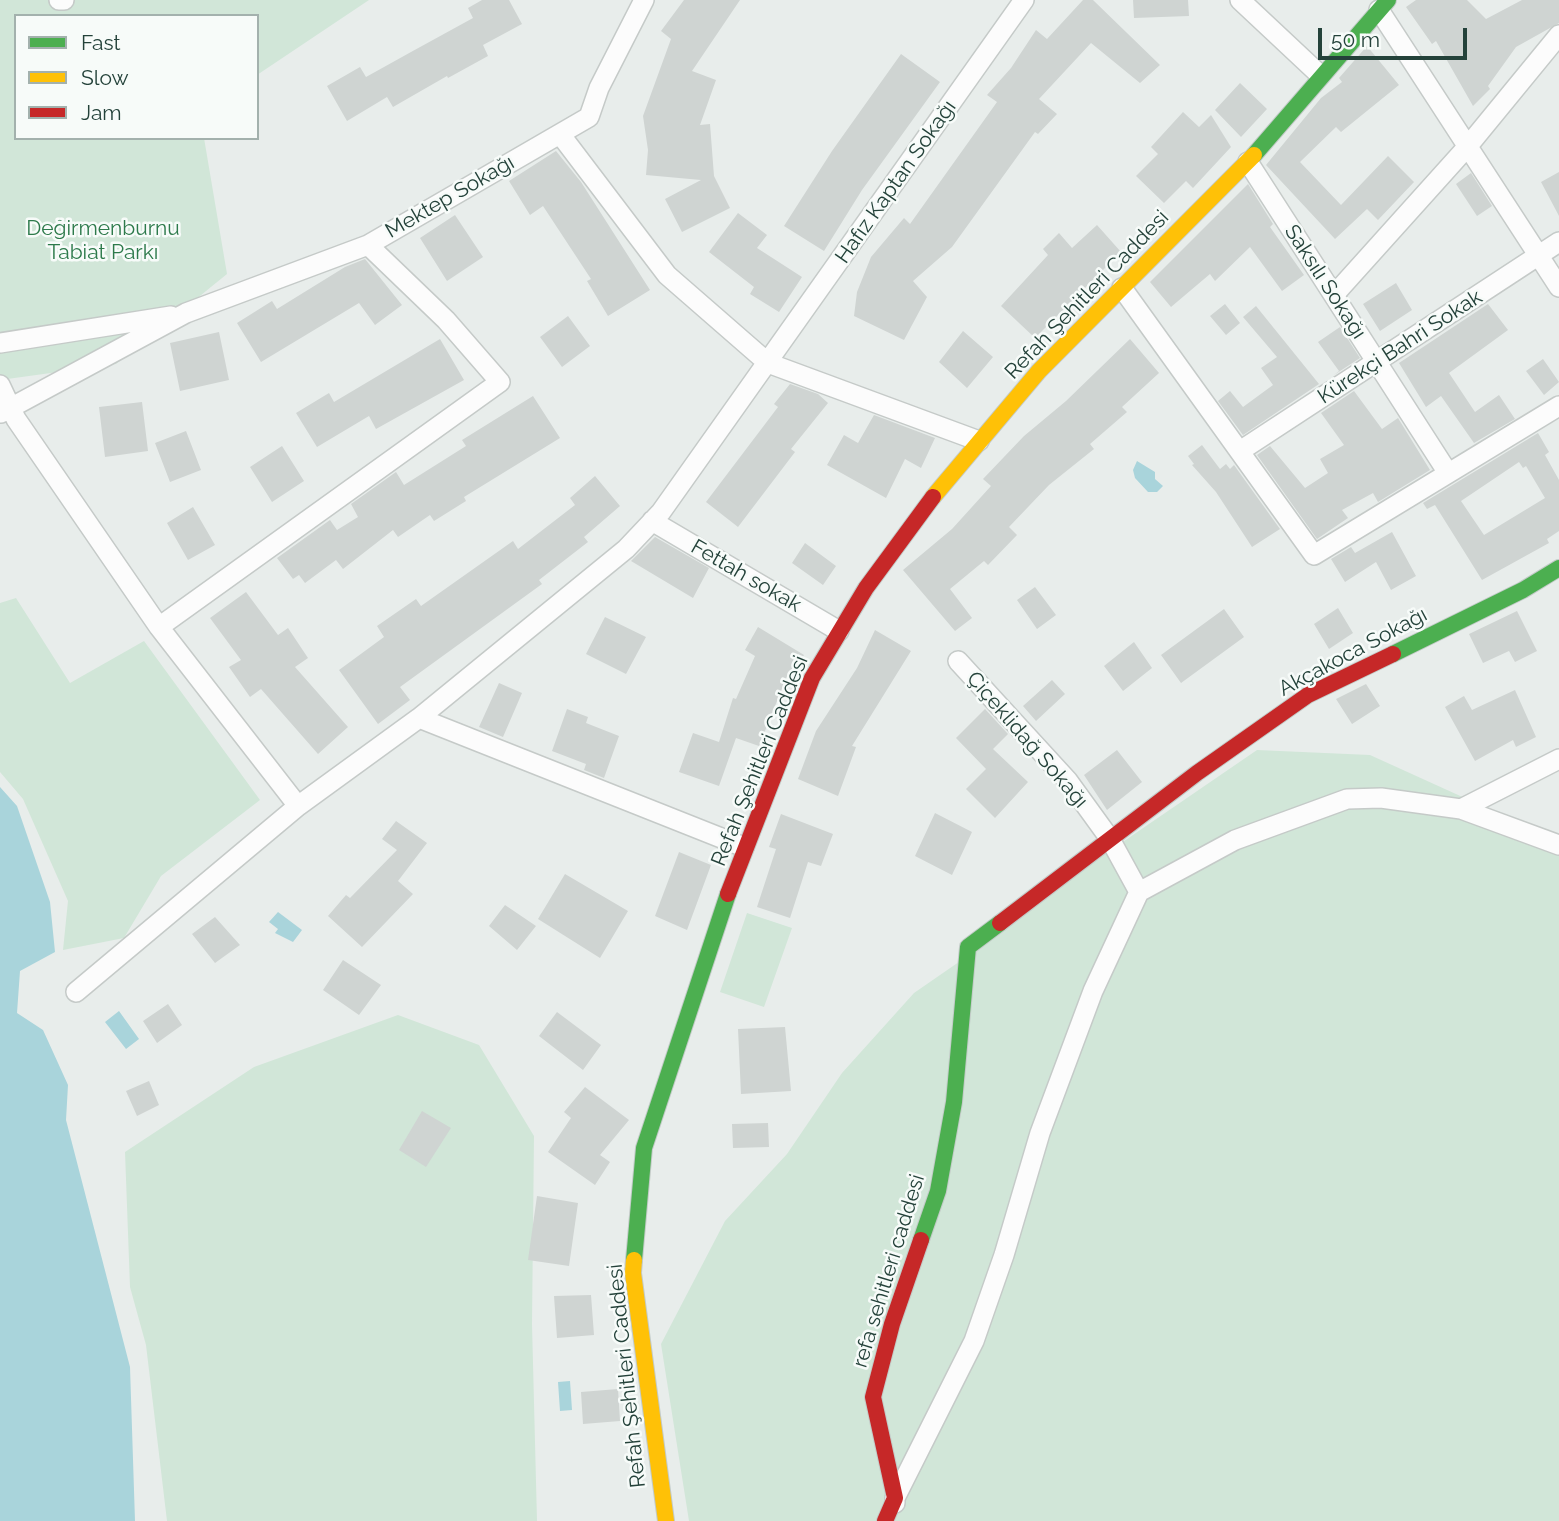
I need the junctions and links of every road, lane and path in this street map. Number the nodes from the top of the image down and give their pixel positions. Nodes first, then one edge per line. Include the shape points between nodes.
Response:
1 (644, 0) edge
2 (1024, 0) edge
3 (1248, 2) edge
4 (1384, 5) edge
5 (1559, 35) edge
6 (1320, 75) junction
7 (560, 134) junction
8 (1468, 146) junction
9 (1248, 162) junction
10 (1559, 242) edge
11 (368, 245) junction
12 (1538, 256) junction
13 (1559, 287) edge
14 (1122, 288) junction
15 (1334, 295) junction
16 (186, 313) junction
17 (0, 342) edge
18 (768, 363) junction
19 (1377, 363) junction
20 (0, 385) edge
21 (1559, 406) edge
22 (5, 411) edge
23 (979, 441) junction
24 (1240, 451) junction
25 (1448, 473) junction
26 (652, 522) junction
27 (1559, 568) edge
28 (159, 627) junction
29 (839, 631) junction
30 (958, 661) dead end
31 (419, 718) junction
32 (1559, 759) edge
33 (298, 806) junction
34 (1461, 809) junction
35 (1110, 839) junction
36 (1559, 845) edge
37 (744, 847) junction
38 (1139, 892) junction
39 (968, 947) joint
40 (76, 992) dead end
41 (895, 1498) junction
42 (666, 1521) edge
43 (885, 1521) edge
44 (898, 1521) edge

1 - 7 street, Mektep Sokağı via 589,117
2 - 18 street, Hafız Kaptan Sokağı
3 - 6 street
4 - 6 street, Refah Şehitleri Caddesi
4 - 8 street
5 - 8 street
6 - 9 street, Refah Şehitleri Caddesi
7 - 11 street, Mektep Sokağı
7 - 18 street via 667,275
8 - 12 street
8 - 15 street
9 - 14 street, Refah Şehitleri Caddesi
9 - 15 street, Saksılı Sokağı
10 - 12 street, Kürekçi Bahri Sokak
11 - 16 street, Mektep Sokağı
11 - 28 street via 446,320 500,382
12 - 13 street
12 - 19 street, Kürekçi Bahri Sokak
14 - 23 street, Refah Şehitleri Caddesi via 1039,371
14 - 24 street
15 - 19 street, Saksılı Sokağı
16 - 17 street
16 - 22 street
18 - 23 street
18 - 26 street, Hafız Kaptan Sokağı
19 - 24 street, Kürekçi Bahri Sokak
19 - 25 street, Saksılı Sokağı
20 - 22 street
21 - 25 street
22 - 28 street
23 - 29 street, Refah Şehitleri Caddesi via 945,480
24 - 25 street via 1314,555
26 - 29 street, Fettah sokak
26 - 31 street, Hafız Kaptan Sokağı via 626,549
27 - 35 street, Akçakoca Sokağı via 1308,695
28 - 33 street
29 - 37 street, Refah Şehitleri Caddesi via 812,678
30 - 35 street, Çiçeklidağ Sokağı via 1068,780
31 - 33 street, Hafız Kaptan Sokağı
31 - 37 street
32 - 34 street
33 - 40 street, Hafız Kaptan Sokağı
34 - 36 street
34 - 38 street via 1381,798 1347,799 1235,840
35 - 38 street, Çiçeklidağ Sokağı
35 - 39 street, Akçakoca Sokağı
37 - 42 street, Refah Şehitleri Caddesi via 644,1148 633,1273
38 - 41 street via 1093,991 1040,1133 974,1341
39 - 41 street, refa sehitleri caddesi via 954,1102 938,1191 892,1324 873,1397
41 - 43 street
41 - 44 street

